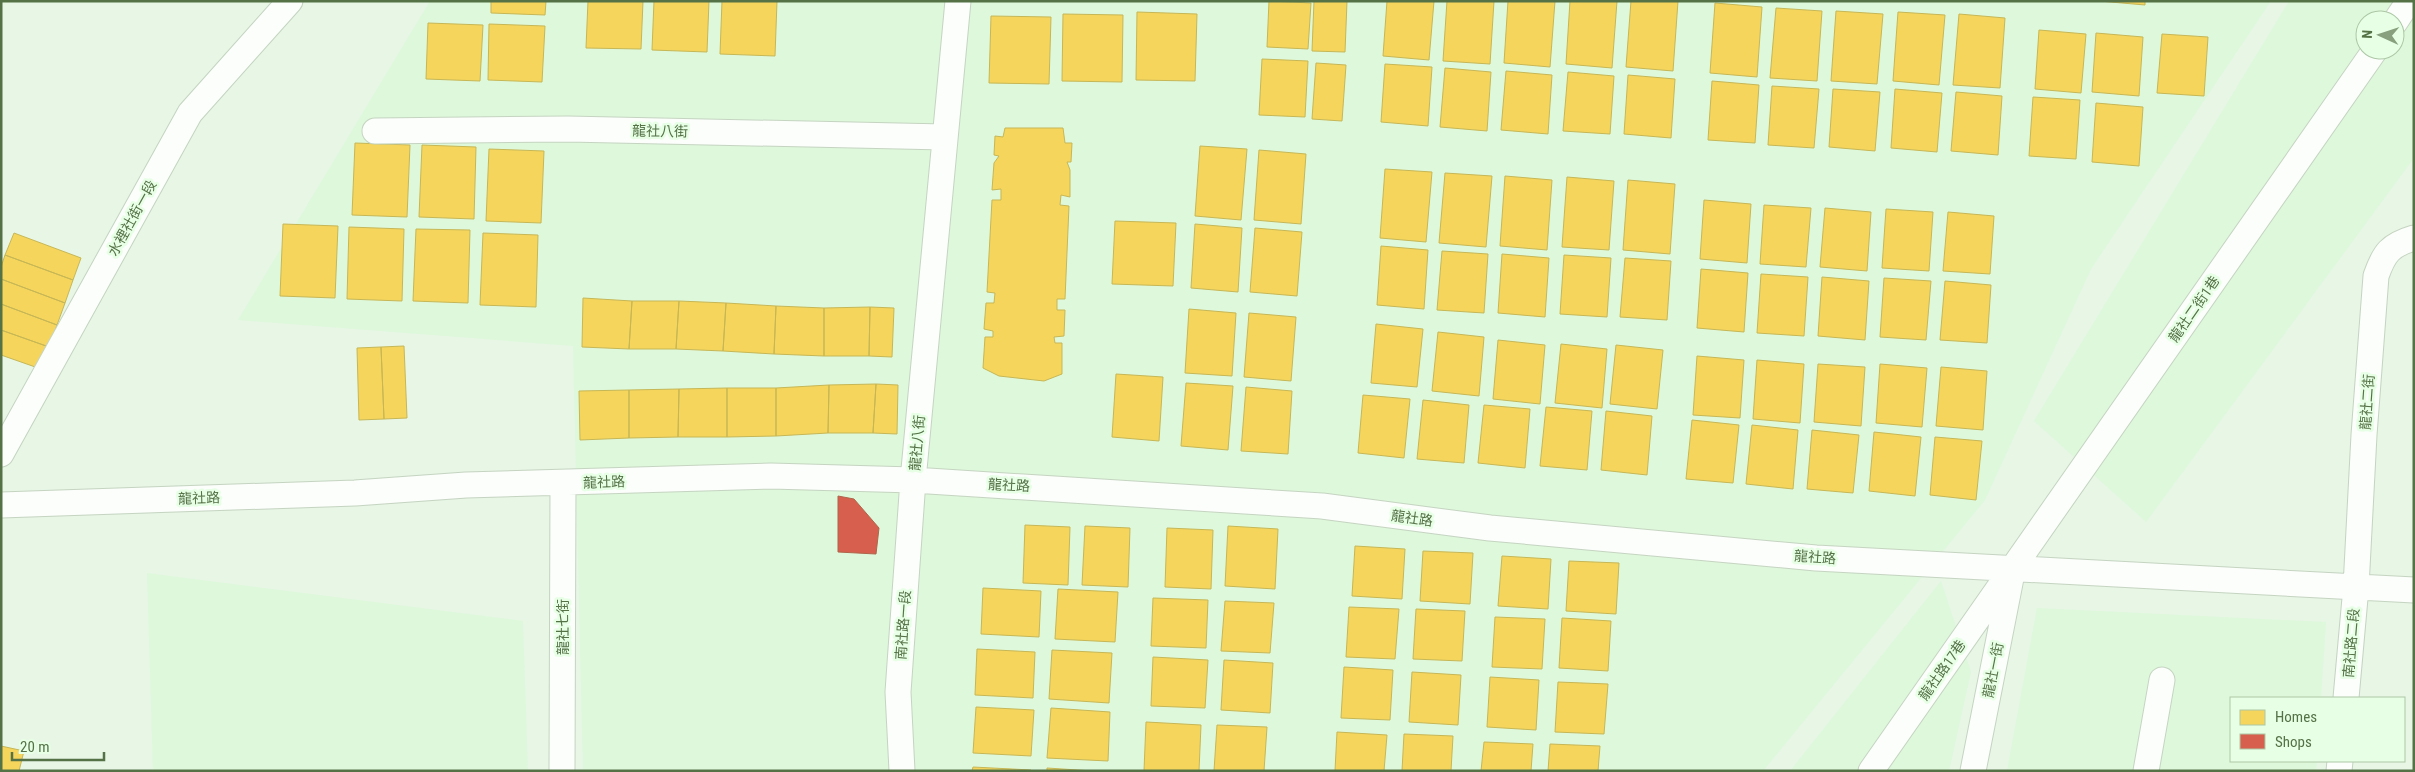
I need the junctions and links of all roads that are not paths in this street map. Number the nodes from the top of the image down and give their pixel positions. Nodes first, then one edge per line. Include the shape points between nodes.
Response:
1 (290, 1) edge
2 (958, 1) edge
3 (2368, 60) edge
4 (375, 131) dead end
5 (945, 137) junction
6 (2414, 238) edge
7 (1, 454) edge
8 (913, 480) junction
9 (564, 484) junction
10 (1, 505) edge
11 (2013, 568) junction
12 (2356, 587) junction
13 (2414, 590) edge
14 (2162, 680) dead end
15 (2346, 697) edge
16 (562, 771) edge
17 (902, 771) edge
18 (1871, 771) edge
19 (1973, 771) edge
20 (2146, 771) edge

1 - 7 street, 水裡社街一段 via 190,113
2 - 5 street, 龍社八街
3 - 11 street, 龍社二街1巷
4 - 5 street, 龍社八街 via 568,128
5 - 8 street, 龍社八街
6 - 12 street, 龍社二街 via 2396,243 2383,257 2376,276
8 - 9 street, 龍社路 via 771,476
8 - 11 street, 龍社路 via 1322,506 1499,529 1816,558
8 - 17 street, 南社路一段 via 898,692
9 - 10 street, 龍社路 via 466,485
9 - 16 street, 龍社七街
11 - 12 street
11 - 18 street, 龍社路17巷
11 - 19 street, 龍社一街
12 - 13 street
12 - 15 street, 南社路二段
14 - 20 street

